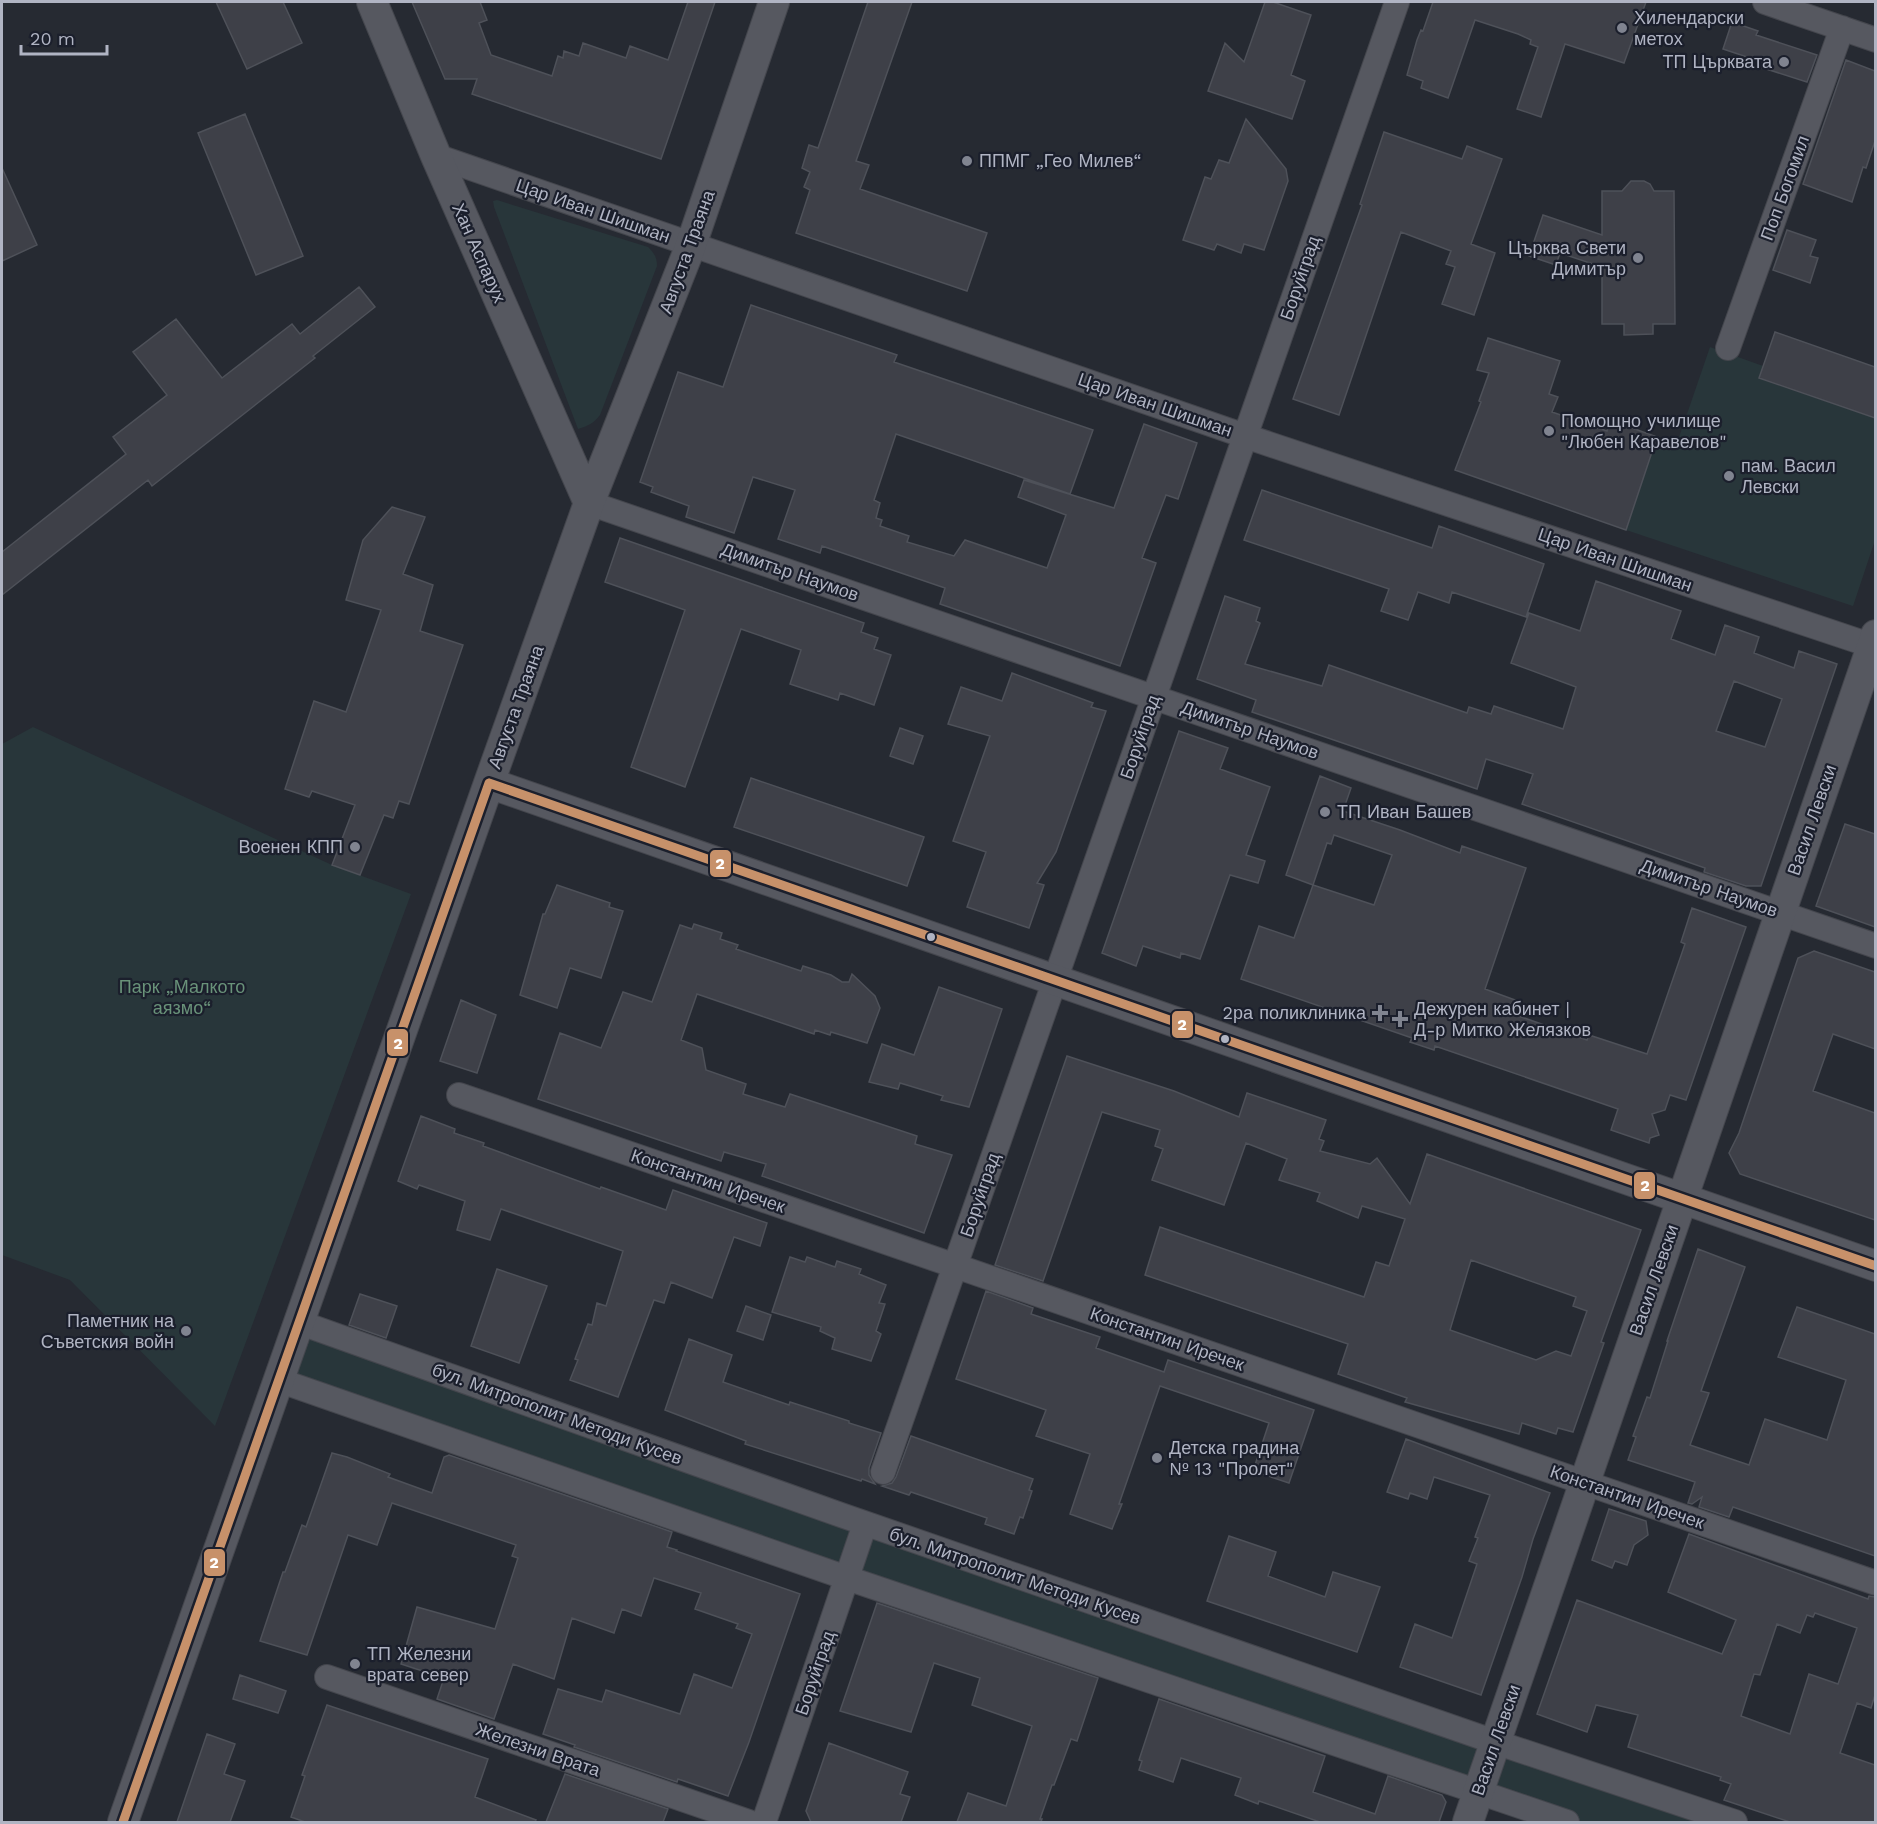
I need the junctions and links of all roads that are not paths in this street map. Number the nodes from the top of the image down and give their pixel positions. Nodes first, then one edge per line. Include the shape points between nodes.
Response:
1 (372, 2) edge
2 (774, 2) edge
3 (1397, 2) edge
4 (1765, 2) edge
5 (1842, 28) junction
6 (1875, 40) edge
7 (436, 156) junction
8 (691, 245) junction
9 (1728, 348) dead end
10 (1245, 436) junction
11 (590, 503) junction
12 (1874, 643) edge
13 (1154, 697) junction
14 (489, 783) junction
15 (1780, 913) junction
16 (1875, 946) edge
17 (1055, 980) junction
18 (459, 1095) dead end
19 (1682, 1199) junction
20 (955, 1266) junction
21 (1875, 1266) edge
22 (298, 1322) junction
23 (278, 1380) junction
24 (883, 1472) dead end
25 (1584, 1482) junction
26 (865, 1524) junction
27 (847, 1578) junction
28 (1875, 1583) edge
29 (327, 1677) dead end
30 (1495, 1742) junction
31 (1478, 1792) junction
32 (123, 1822) edge
33 (749, 1822) edge
34 (764, 1822) edge
35 (1468, 1822) edge
36 (1567, 1822) edge
37 (1735, 1822) edge

1 - 7 street, Хан Аспарух
2 - 8 street, Августа Траяна
3 - 10 street, Боруйград
4 - 5 street
5 - 6 street
5 - 9 street, Поп Богомил
7 - 8 street, Цар Иван Шишман
7 - 11 street, Хан Аспарух
8 - 10 street, Цар Иван Шишман
8 - 11 street, Августа Траяна
10 - 12 street, Цар Иван Шишман
10 - 13 street, Боруйград
11 - 13 street, Димитър Наумов
11 - 14 street, Августа Траяна
12 - 15 street, Васил Левски
13 - 15 street, Димитър Наумов
13 - 17 street, Боруйград
14 - 17 street
14 - 22 street, Августа Траяна
15 - 16 street, Димитър Наумов
15 - 19 street, Васил Левски
17 - 19 street
17 - 20 street, Боруйград
18 - 20 street, Константин Иречек
19 - 21 street
19 - 25 street, Васил Левски
20 - 24 street, Боруйград
20 - 25 street, Константин Иречек
22 - 23 street, Августа Траяна
22 - 26 street, бул. Митрополит Методи Кусев
23 - 27 street
23 - 32 street, Августа Траяна
25 - 28 street, Константин Иречек
25 - 30 street, Васил Левски
26 - 27 street, Боруйград
26 - 30 street, бул. Митрополит Методи Кусев
27 - 31 street
27 - 34 street, Боруйград
29 - 33 street, Железни Врата
30 - 31 street, Васил Левски
30 - 37 street, бул. Митрополит Методи Кусев
31 - 35 street, Васил Левски
31 - 36 street

